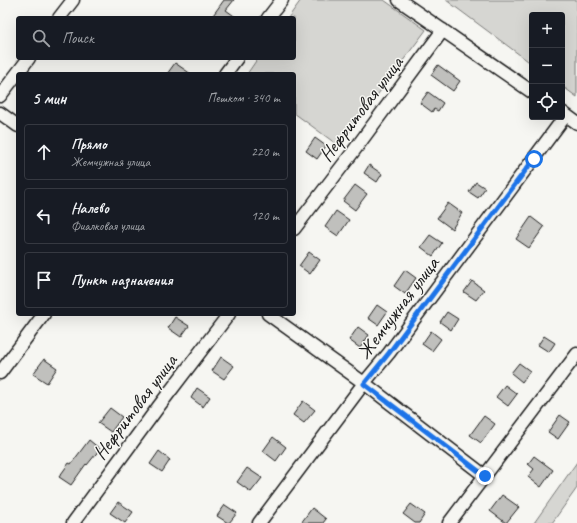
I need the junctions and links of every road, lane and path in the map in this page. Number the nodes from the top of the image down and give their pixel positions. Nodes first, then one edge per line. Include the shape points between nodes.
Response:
1 (72, 0) edge
2 (282, 0) edge
3 (399, 0) edge
4 (60, 16) edge
5 (270, 16) edge
6 (443, 30) junction
7 (27, 60) edge
8 (236, 60) edge
9 (18, 72) edge
10 (226, 72) edge
11 (16, 75) edge
12 (529, 90) edge
13 (0, 96) edge
14 (0, 113) edge
15 (565, 115) edge
16 (560, 120) edge
17 (577, 123) edge
18 (16, 125) edge
19 (296, 226) edge
20 (43, 316) edge
21 (228, 316) edge
22 (271, 316) edge
23 (577, 354) edge
24 (0, 373) edge
25 (364, 384) junction
26 (485, 476) junction
27 (73, 523) edge
28 (259, 523) edge
29 (449, 523) edge

1 - 4 street
2 - 5 street
3 - 6 street
6 - 12 street
6 - 19 street, Нефритовая улица
7 - 9 street
8 - 10 street
11 - 13 street
14 - 18 street
15 - 17 street
16 - 25 street, Жемчужная улица via 534,159
20 - 24 street
21 - 27 street, Нефритовая улица
22 - 25 street
23 - 26 street
25 - 26 street
25 - 28 street, Жемчужная улица
26 - 29 street

